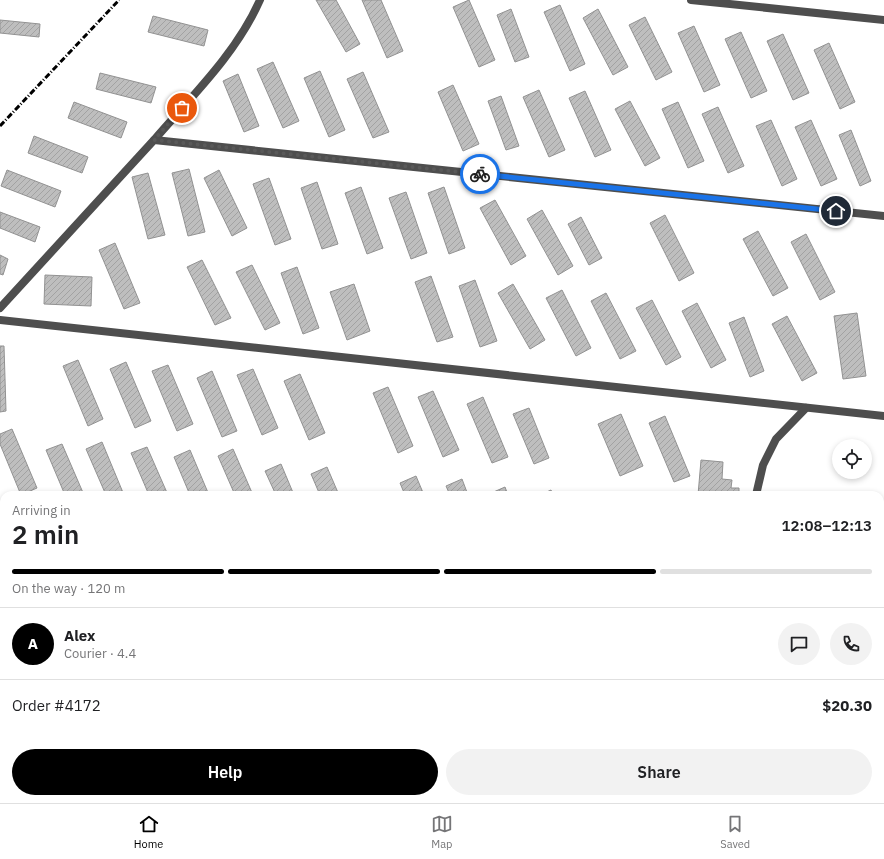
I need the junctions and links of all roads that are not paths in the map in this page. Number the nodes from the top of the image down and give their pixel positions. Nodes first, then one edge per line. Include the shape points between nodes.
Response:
1 (260, 0) edge
2 (691, 0) edge
3 (884, 20) edge
4 (154, 140) junction
5 (884, 216) edge
6 (0, 308) edge
7 (0, 320) edge
8 (806, 408) junction
9 (884, 416) edge
10 (757, 491) edge

1 - 4 lane via 221,65
2 - 3 lane
4 - 5 lane
4 - 6 lane
7 - 8 lane
8 - 9 lane
8 - 10 lane via 776,439 763,465

